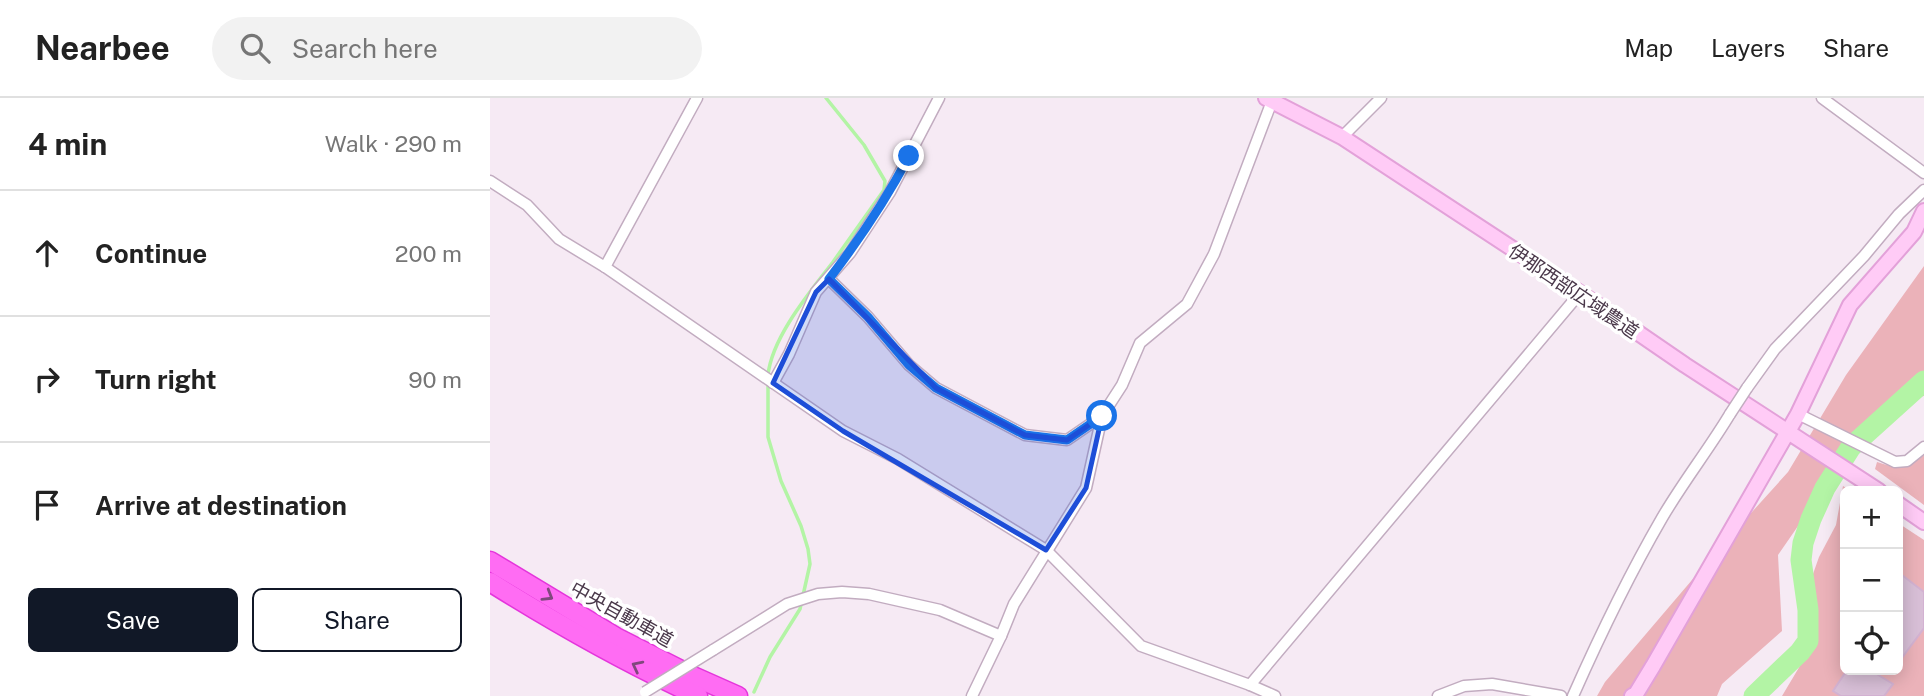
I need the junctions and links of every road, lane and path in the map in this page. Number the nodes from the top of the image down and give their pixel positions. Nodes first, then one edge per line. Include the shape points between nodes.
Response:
1 (697, 98) edge
2 (939, 98) edge
3 (1381, 98) edge
4 (1822, 98) edge
5 (1269, 100) edge
6 (1342, 137) junction
7 (1924, 173) edge
8 (490, 181) edge
9 (1924, 190) edge
10 (1924, 211) edge
11 (605, 267) junction
12 (829, 279) junction
13 (1580, 293) junction
14 (773, 383) junction
15 (1798, 414) junction
16 (1102, 416) junction
17 (1787, 432) junction
18 (1924, 447) edge
19 (1871, 486) edge
20 (1903, 507) edge
21 (1924, 522) edge
22 (1046, 551) junction
23 (490, 561) edge
24 (490, 582) edge
25 (1001, 636) junction
26 (1250, 685) junction
27 (641, 694) edge
28 (698, 696) edge
29 (738, 696) edge
30 (972, 696) edge
31 (1275, 696) edge
32 (1438, 696) edge
33 (1561, 696) edge
34 (1573, 696) edge
35 (1632, 696) edge

1 - 11 street
2 - 12 street via 890,192
3 - 6 street
4 - 7 street
5 - 6 street, 伊那西部広域農道
5 - 16 street via 1215,251 1187,304 1140,343
6 - 13 street, 伊那西部広域農道
8 - 11 street via 527,205 559,239
9 - 34 street, bridge via 1776,349 1747,388 1664,515 1622,590
10 - 15 street via 1914,232 1850,305
11 - 14 street
12 - 14 street via 817,292
12 - 16 street via 936,388 1025,435 1067,440
13 - 17 street, 伊那西部広域農道
13 - 26 street
14 - 22 street via 842,431 898,459
15 - 17 street
15 - 18 street via 1895,462 1907,460
16 - 22 street via 1086,488
17 - 19 street, 伊那西部広域農道
17 - 35 street
20 - 21 street
22 - 25 street
22 - 26 street via 1140,646
23 -> 29 highway, 中央自動車道 via 616,637
28 -> 24 highway, 中央自動車道 via 607,651
25 - 27 street, bridge via 940,610 869,594 818,594 787,604
25 - 30 street
26 - 31 street
32 - 33 street via 1464,686 1492,684

